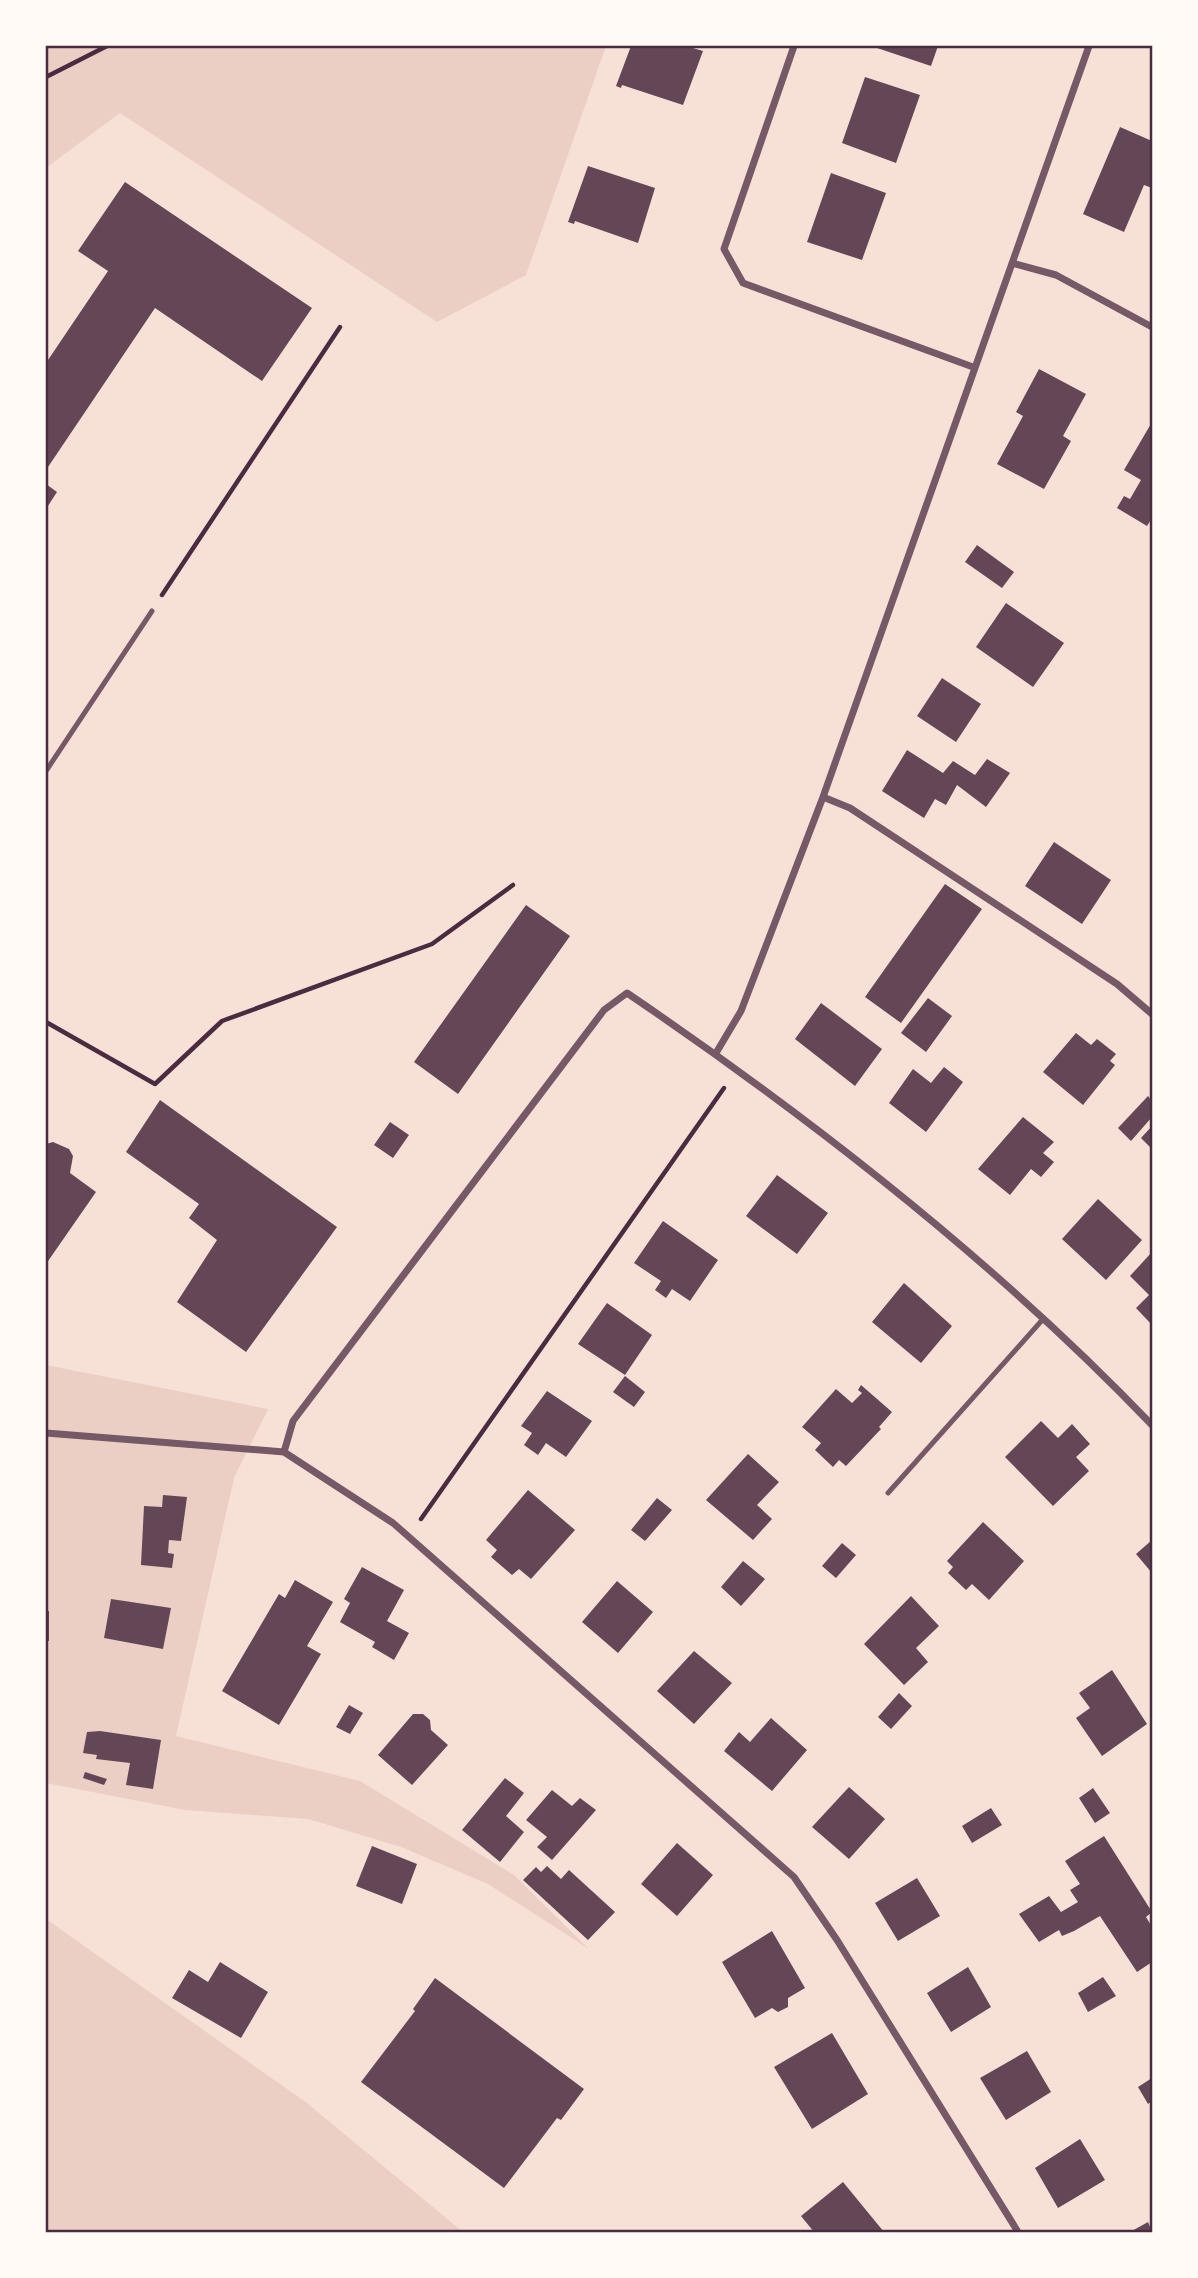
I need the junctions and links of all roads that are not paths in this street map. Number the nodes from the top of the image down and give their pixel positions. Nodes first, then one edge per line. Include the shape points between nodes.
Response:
1 (794, 46) edge
2 (1089, 46) edge
3 (1012, 262) junction
4 (1153, 327) edge
5 (973, 367) junction
6 (152, 611) road end
7 (46, 771) edge
8 (823, 797) junction
9 (1153, 1014) edge
10 (716, 1053) junction
11 (1045, 1318) junction
12 (1153, 1425) edge
13 (46, 1433) edge
14 (284, 1452) junction
15 (888, 1493) dead end
16 (1018, 2232) edge

1 - 5 street via 724,249 743,283
2 - 3 street
3 - 4 street via 1056,275
3 - 5 street
5 - 8 street
6 - 7 lane
8 - 9 street via 850,808 1117,984
8 - 10 street via 741,1011
10 - 11 street via 935,1224
10 - 14 street via 627,993 604,1010 293,1421
11 - 12 street
11 - 15 lane
13 - 14 street
14 - 16 street via 393,1523 794,1877

